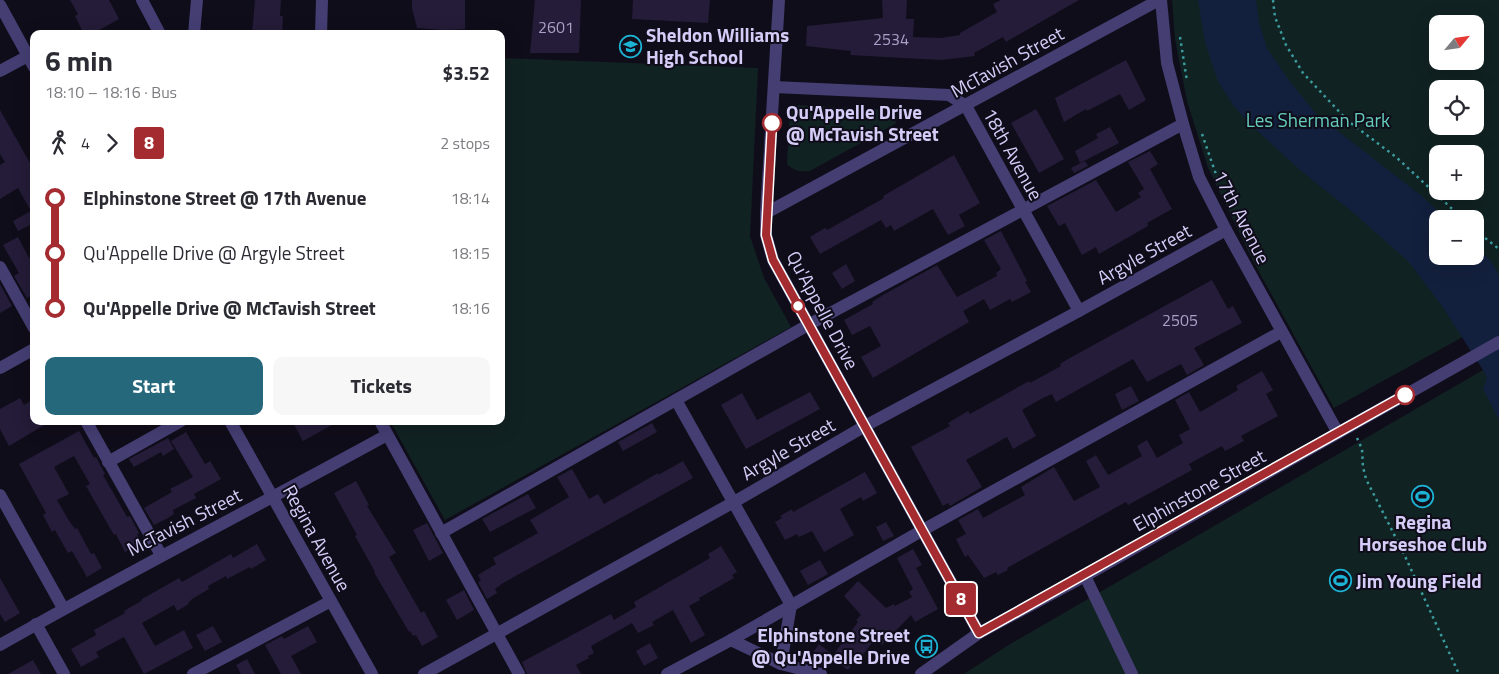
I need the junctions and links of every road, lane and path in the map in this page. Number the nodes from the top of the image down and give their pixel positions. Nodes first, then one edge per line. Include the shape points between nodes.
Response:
1 (142, 0) edge
2 (197, 0) edge
3 (322, 0) edge
4 (780, 0) edge
5 (1160, 0) edge
6 (1273, 0) edge
7 (0, 5) edge
8 (158, 30) edge
9 (194, 30) edge
10 (321, 30) edge
11 (1179, 32) dead end
12 (30, 59) edge
13 (30, 61) edge
14 (0, 71) edge
15 (774, 87) junction
16 (1188, 88) dead end
17 (966, 106) junction
18 (1183, 124) junction
19 (1201, 130) dead end
20 (1222, 189) dead end
21 (1022, 209) junction
22 (1453, 210) edge
23 (766, 213) junction
24 (1226, 230) junction
25 (1484, 237) edge
26 (1499, 249) edge
27 (0, 267) edge
28 (1079, 311) junction
29 (30, 321) edge
30 (808, 325) junction
31 (1281, 332) junction
32 (1499, 342) edge
33 (30, 352) edge
34 (0, 368) edge
35 (676, 400) junction
36 (88, 425) edge
37 (174, 425) edge
38 (232, 425) edge
39 (382, 425) edge
40 (865, 426) junction
41 (1350, 426) junction
42 (1338, 433) junction
43 (387, 435) junction
44 (108, 462) junction
45 (0, 495) edge
46 (273, 498) junction
47 (734, 502) junction
48 (923, 530) junction
49 (441, 532) junction
50 (161, 555) junction
51 (1084, 576) junction
52 (331, 601) junction
53 (791, 605) junction
54 (63, 608) junction
55 (36, 624) junction
56 (498, 633) junction
57 (979, 633) junction
58 (731, 640) junction
59 (0, 645) edge
60 (781, 664) junction
61 (64, 674) edge
62 (193, 674) edge
63 (372, 674) edge
64 (424, 674) edge
65 (519, 674) edge
66 (667, 674) edge
67 (821, 674) edge
68 (921, 674) edge
69 (1132, 674) edge
70 (1459, 674) edge

1 - 8 street
2 - 9 street
3 - 10 street
4 - 15 street, Qu'Appelle Drive
5 - 17 street, McTavish Street
5 - 18 street, 17th Avenue via 1168,63
6 - 22 path via 1275,17 1286,45 1303,73 1348,121 1396,157
7 - 12 street
11 - 16 path
13 - 14 street
15 - 17 street, 18th Avenue via 949,95
15 - 23 street, Qu'Appelle Drive
17 - 21 street, 18th Avenue
17 - 23 street, McTavish Street
18 - 21 street
18 - 24 street, 17th Avenue via 1200,177
19 - 20 path
21 - 28 street, 18th Avenue
21 - 30 street
23 - 30 street, Qu'Appelle Drive via 766,235 773,260
24 - 28 street, Argyle Street
24 - 31 street, 17th Avenue
25 - 26 path
27 - 29 street
28 - 40 street, Argyle Street
30 - 35 street
30 - 40 street, Qu'Appelle Drive
31 - 42 street, 17th Avenue
31 - 48 street
32 - 41 street, Elphinstone Street
33 - 34 street
35 - 47 street
35 - 49 street
36 - 44 street
37 - 44 street
38 - 46 street, Regina Avenue
39 - 43 street
40 - 47 street, Argyle Street
40 - 48 street, Qu'Appelle Drive
41 - 42 street, Elphinstone Street
41 - 70 path via 1362,450 1366,479
42 - 51 street, Elphinstone Street
43 - 46 street, McTavish Street
43 - 49 street
44 - 50 street
45 - 54 street
46 - 50 street, McTavish Street
46 - 52 street, Regina Avenue
47 - 53 street
47 - 56 street, Argyle Street
48 - 53 street
48 - 57 street, Qu'Appelle Drive
49 - 56 street
50 - 54 street, McTavish Street
51 - 57 street, Elphinstone Street
51 - 69 street
52 - 62 street
52 - 63 street, Regina Avenue
53 - 58 street
53 - 60 street
54 - 55 street, McTavish Street
55 - 59 street, McTavish Street
55 - 61 street
56 - 64 street, Argyle Street
56 - 65 street
57 - 68 street, Elphinstone Street
58 - 60 street
58 - 66 street
60 - 67 street

